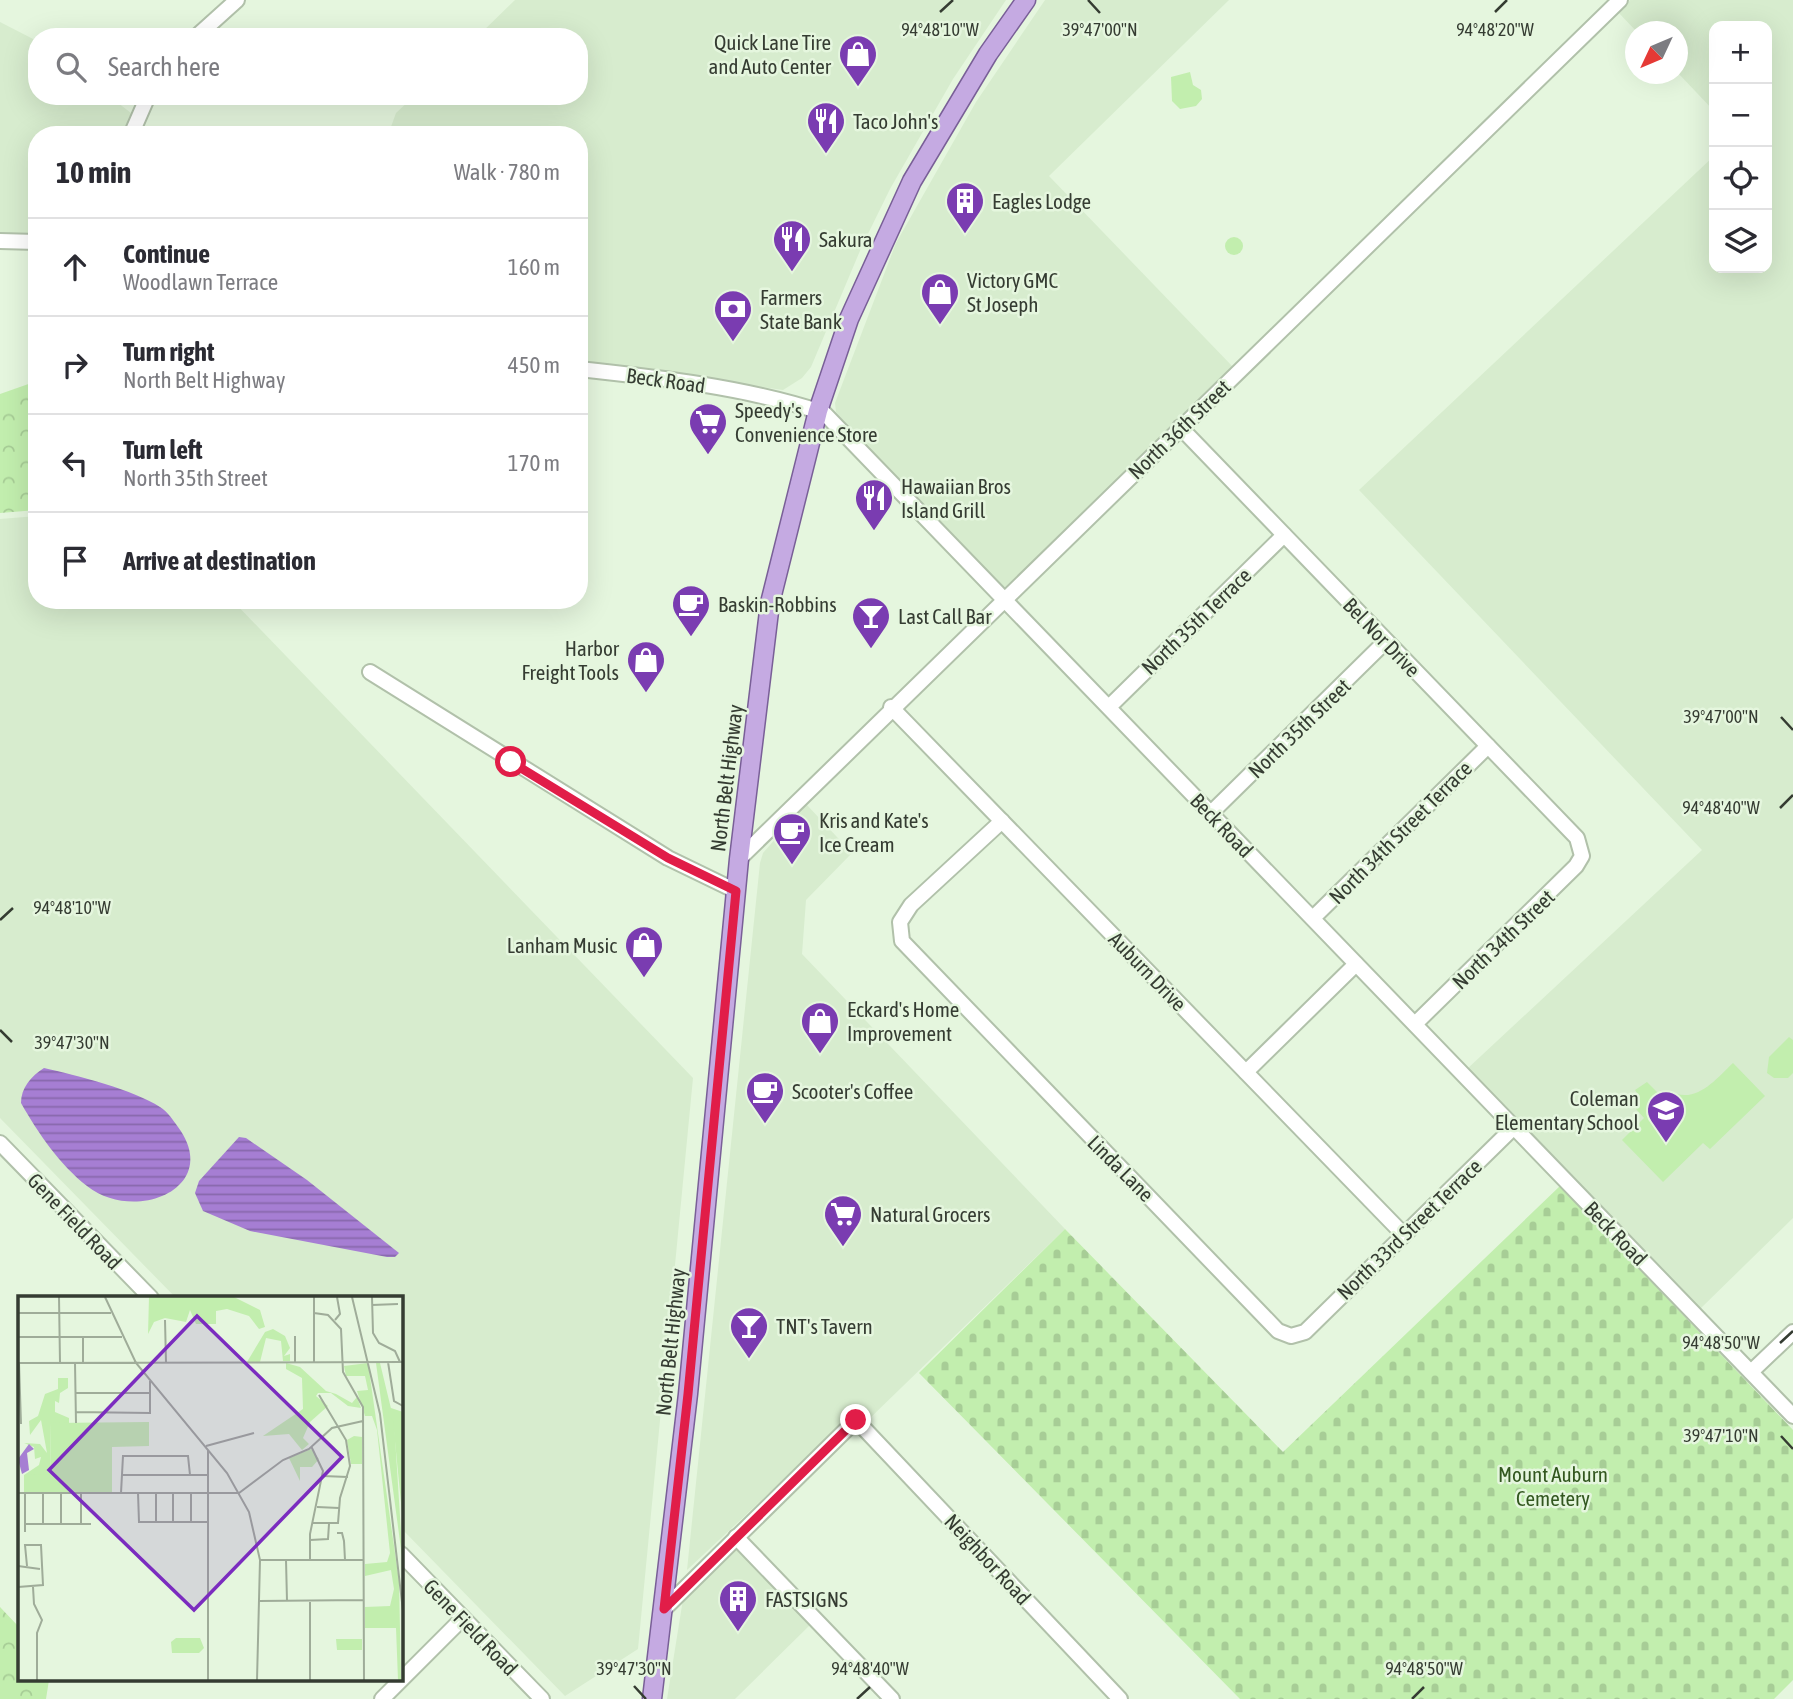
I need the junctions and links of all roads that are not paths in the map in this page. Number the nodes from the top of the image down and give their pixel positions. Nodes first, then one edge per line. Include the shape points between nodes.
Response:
1 (1026, 0) edge
2 (1620, 0) edge
3 (229, 2) edge
4 (204, 28) edge
5 (144, 105) edge
6 (135, 126) edge
7 (0, 241) edge
8 (28, 242) edge
9 (588, 370) edge
10 (818, 411) junction
11 (1180, 427) junction
12 (1284, 535) junction
13 (1005, 599) junction
14 (1386, 641) junction
15 (370, 672) dead end
16 (1109, 706) junction
17 (891, 707) junction
18 (1488, 746) junction
19 (1211, 813) junction
20 (1002, 821) junction
21 (1581, 848) joint
22 (739, 859) junction
23 (736, 891) junction
24 (1313, 918) junction
25 (1356, 964) junction
26 (1415, 1024) junction
27 (1245, 1072) junction
28 (1514, 1127) junction
29 (0, 1143) edge
30 (1404, 1235) junction
31 (149, 1296) edge
32 (1305, 1332) joint
33 (1793, 1332) edge
34 (1751, 1372) junction
35 (1793, 1416) edge
36 (736, 1537) junction
37 (402, 1555) edge
38 (664, 1609) junction
39 (463, 1618) junction
40 (402, 1679) edge
41 (399, 1682) edge
42 (651, 1695) edge
43 (382, 1699) edge
44 (542, 1699) edge
45 (892, 1699) edge
46 (1120, 1699) edge

1 - 10 main road, North Belt Highway via 912,181 849,319
2 - 11 street, North 36th Street
3 - 4 street
5 - 6 street
7 - 8 street
9 - 10 street, Beck Road via 716,386
10 - 13 street, Beck Road via 824,412
10 - 22 main road, North Belt Highway via 771,603
11 - 12 street, Bel Nor Drive
11 - 13 street, North 36th Street
12 - 14 street, Bel Nor Drive
12 - 16 street, North 35th Terrace
13 - 16 street, Beck Road
13 - 17 street, North 36th Street
14 - 18 street, Bel Nor Drive
14 - 19 street, North 35th Street
15 - 23 street via 638,841
16 - 19 street, Beck Road
17 - 20 street, Auburn Drive
17 - 22 street, North 36th Street
18 - 21 street, Bel Nor Drive via 1577,838
18 - 24 street, North 34th Street Terrace
19 - 24 street, Beck Road
20 - 27 street, Auburn Drive
20 - 32 street, Linda Lane via 912,905 900,922 902,941 1278,1331 1291,1336
21 - 26 street, North 34th Street via 1576,866
22 - 23 main road, North Belt Highway
23 - 38 main road, North Belt Highway
24 - 25 street, Beck Road
25 - 26 street, Beck Road
25 - 27 street
26 - 28 street, Beck Road
27 - 30 street, Auburn Drive
28 - 30 street, North 33rd Street Terrace
28 - 34 street, Beck Road
29 - 31 street, Gene Field Road
30 - 32 street, North 33rd Street Terrace
33 - 34 street
34 - 35 street, Beck Road
36 - 38 street
36 - 45 street
36 - 46 street, Neighbor Road via 856,1420
37 - 39 street, Gene Field Road
38 - 42 main road, North Belt Highway
39 - 40 street
39 - 44 street, Gene Field Road
41 - 43 street

